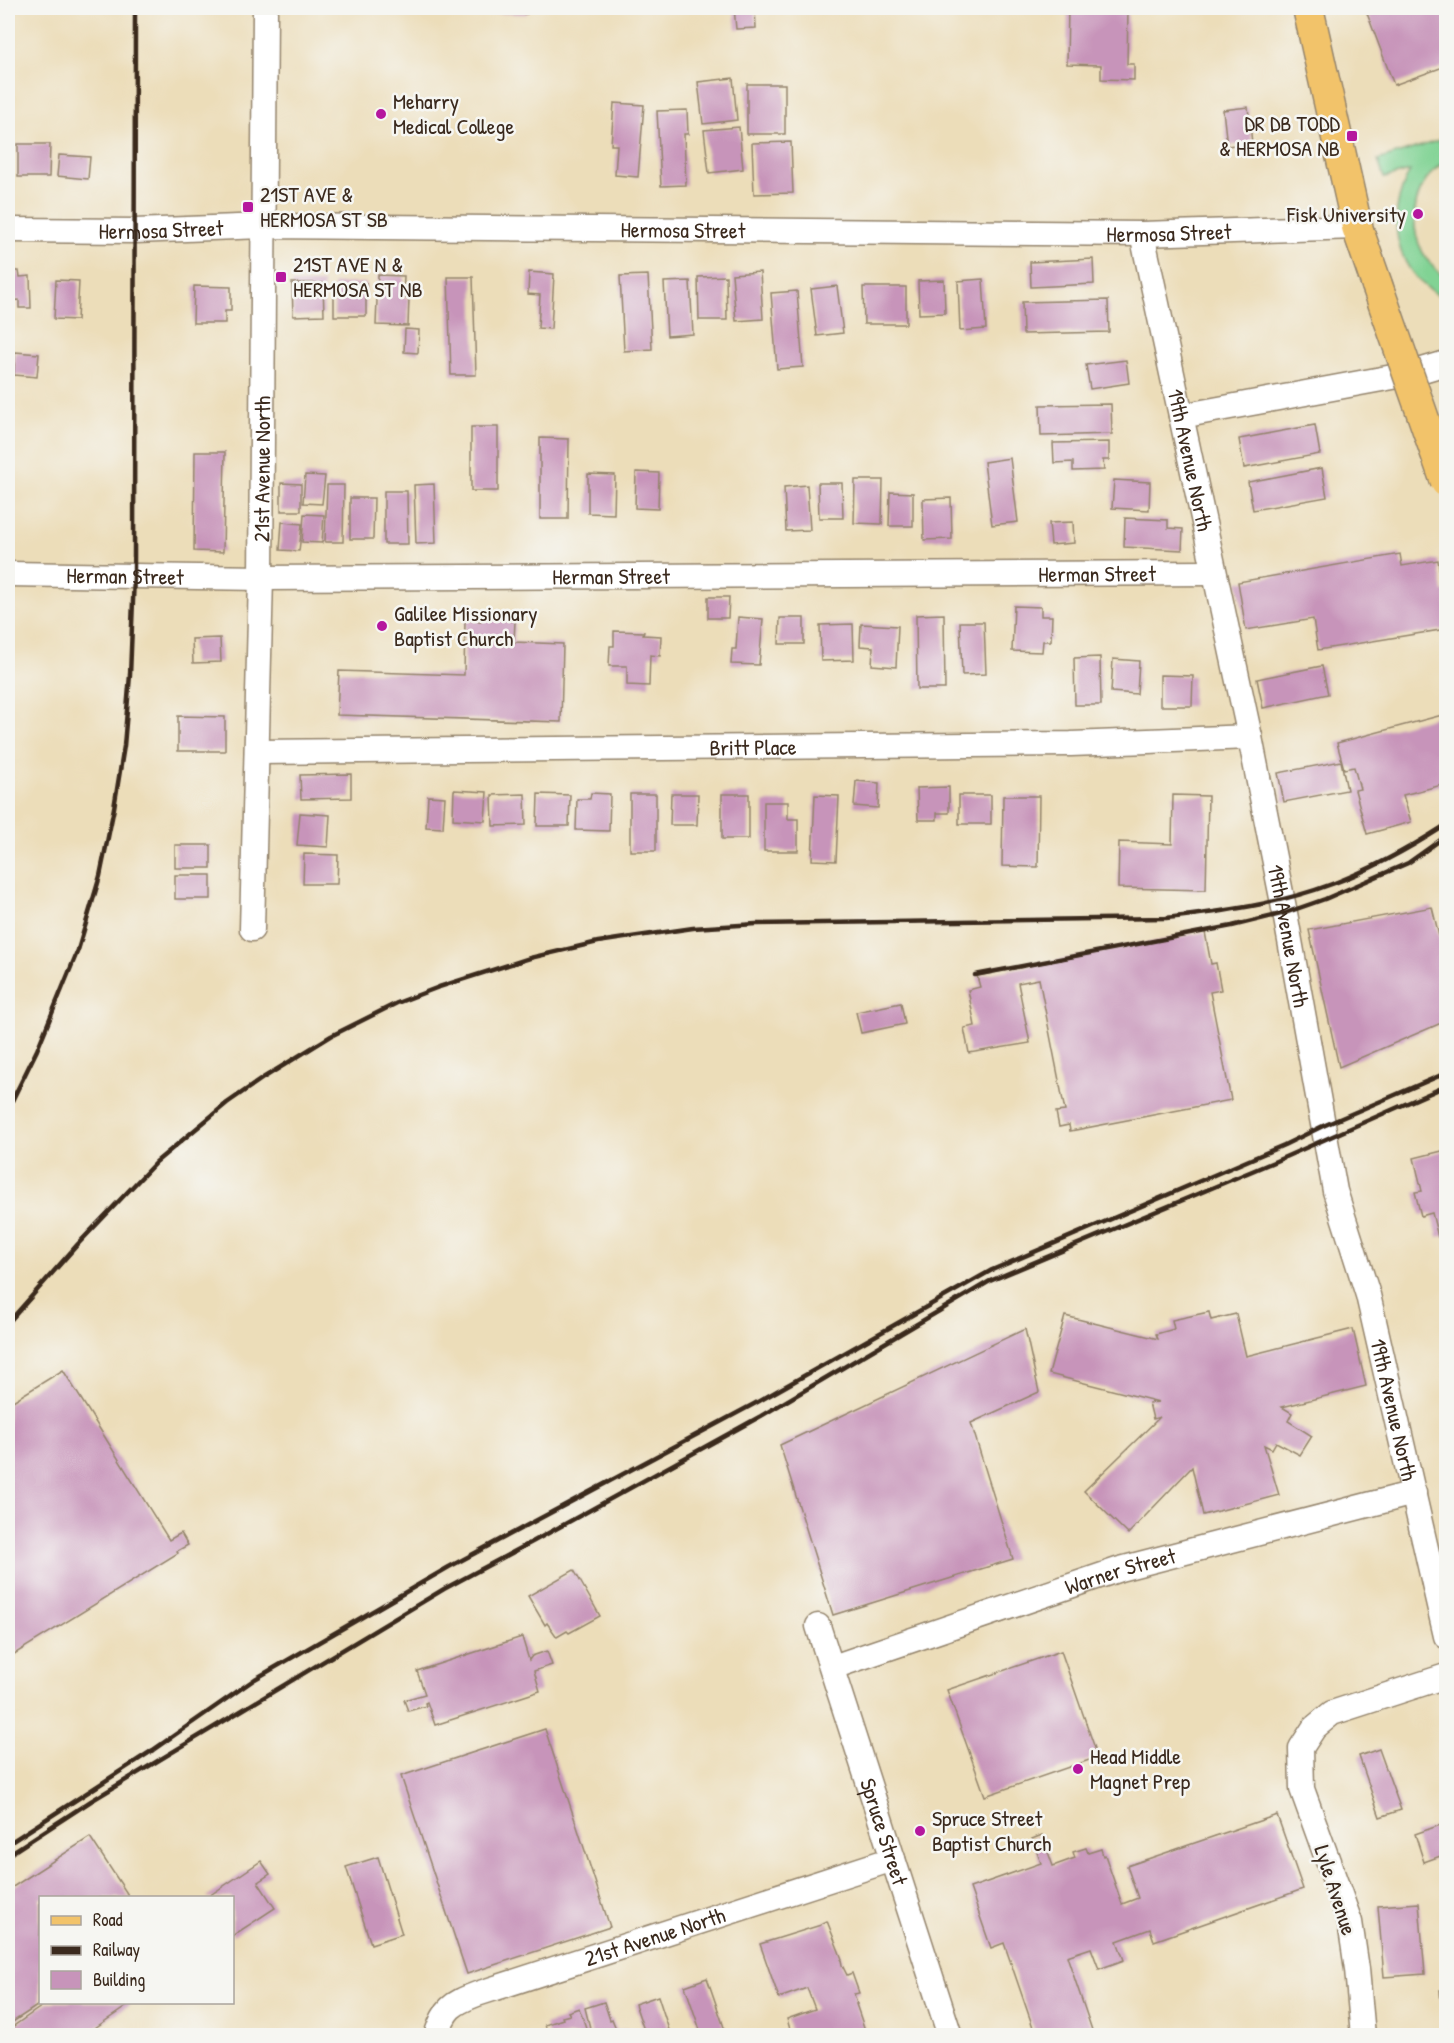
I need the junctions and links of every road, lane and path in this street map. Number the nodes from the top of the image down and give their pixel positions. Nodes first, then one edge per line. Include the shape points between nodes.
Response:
1 (265, 8) edge
2 (1308, 8) edge
3 (264, 226) junction
4 (1357, 226) junction
5 (8, 230) edge
6 (1142, 234) junction
7 (1446, 363) edge
8 (1181, 416) junction
9 (1446, 482) edge
10 (1214, 573) junction
11 (8, 574) edge
12 (261, 578) junction
13 (1250, 737) junction
14 (257, 752) junction
15 (252, 929) dead end
16 (1414, 1493) junction
17 (818, 1626) dead end
18 (1446, 1636) edge
19 (832, 1667) junction
20 (1446, 1676) edge
21 (893, 1859) junction
22 (436, 2036) edge
23 (950, 2036) edge
24 (1363, 2036) edge

1 - 3 street, 21st Avenue North
2 - 4 main road
3 - 5 street, Hermosa Street
3 - 6 street, Hermosa Street
3 - 12 street, 21st Avenue North
4 - 6 street, Hermosa Street
4 - 9 main road, bridge
6 - 8 street, 19th Avenue North
7 - 8 street via 1409,374
8 - 10 street, 19th Avenue North
10 - 12 street, Herman Street
10 - 13 street, 19th Avenue North
11 - 12 street, Herman Street
12 - 14 street, 21st Avenue North
13 - 14 street, Britt Place via 1071,744
13 - 16 street, 19th Avenue North via 1335,1191 1368,1295
14 - 15 street, 21st Avenue North
16 - 18 street, 19th Avenue North
16 - 19 street, Warner Street via 1120,1569
17 - 19 street, Spruce Street
19 - 21 street, Spruce Street
20 - 24 street, Lyle Avenue via 1332,1713 1314,1728 1300,1748 1302,1789 1350,1922
21 - 22 street, 21st Avenue North via 477,1994 450,2007
21 - 23 street, Spruce Street

